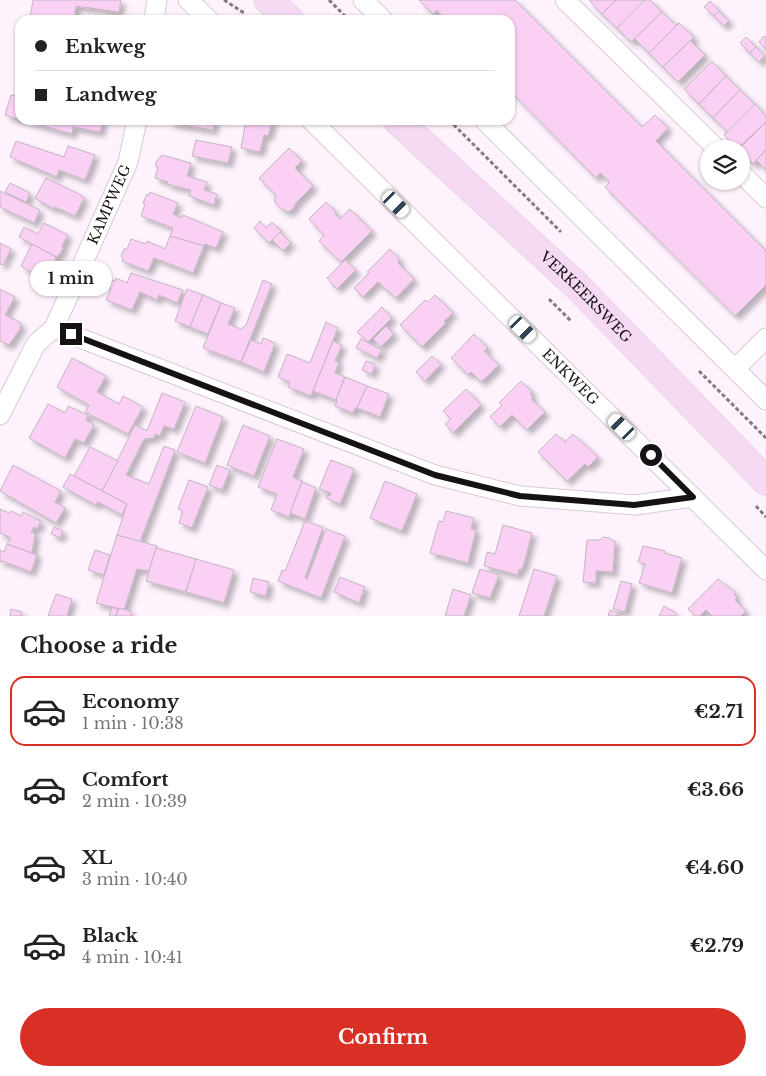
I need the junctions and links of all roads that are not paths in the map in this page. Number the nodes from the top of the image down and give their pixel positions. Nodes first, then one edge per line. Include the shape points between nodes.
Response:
1 (157, 0) edge
2 (188, 0) edge
3 (363, 0) edge
4 (565, 0) edge
5 (258, 8) edge
6 (155, 15) edge
7 (204, 15) edge
8 (277, 15) edge
9 (378, 15) edge
10 (136, 125) edge
11 (316, 125) edge
12 (403, 125) edge
13 (489, 125) edge
14 (708, 140) edge
15 (750, 182) edge
16 (766, 198) edge
17 (54, 328) junction
18 (766, 338) edge
19 (735, 369) junction
20 (766, 400) edge
21 (0, 415) edge
22 (760, 492) edge
23 (693, 497) junction
24 (766, 570) edge

1 - 6 street
2 - 7 street
3 - 9 street
4 - 14 street
5 - 8 main road
10 - 17 street, KAMPWEG via 128,162
11 - 23 street, ENKWEG
12 - 22 main road, VERKEERSWEG via 576,286
13 - 19 street
15 - 16 street
17 - 21 street, KAMPWEG via 36,344
17 - 23 street via 435,475 520,496 634,505
18 - 19 street
19 - 20 street
23 - 24 street, ENKWEG

